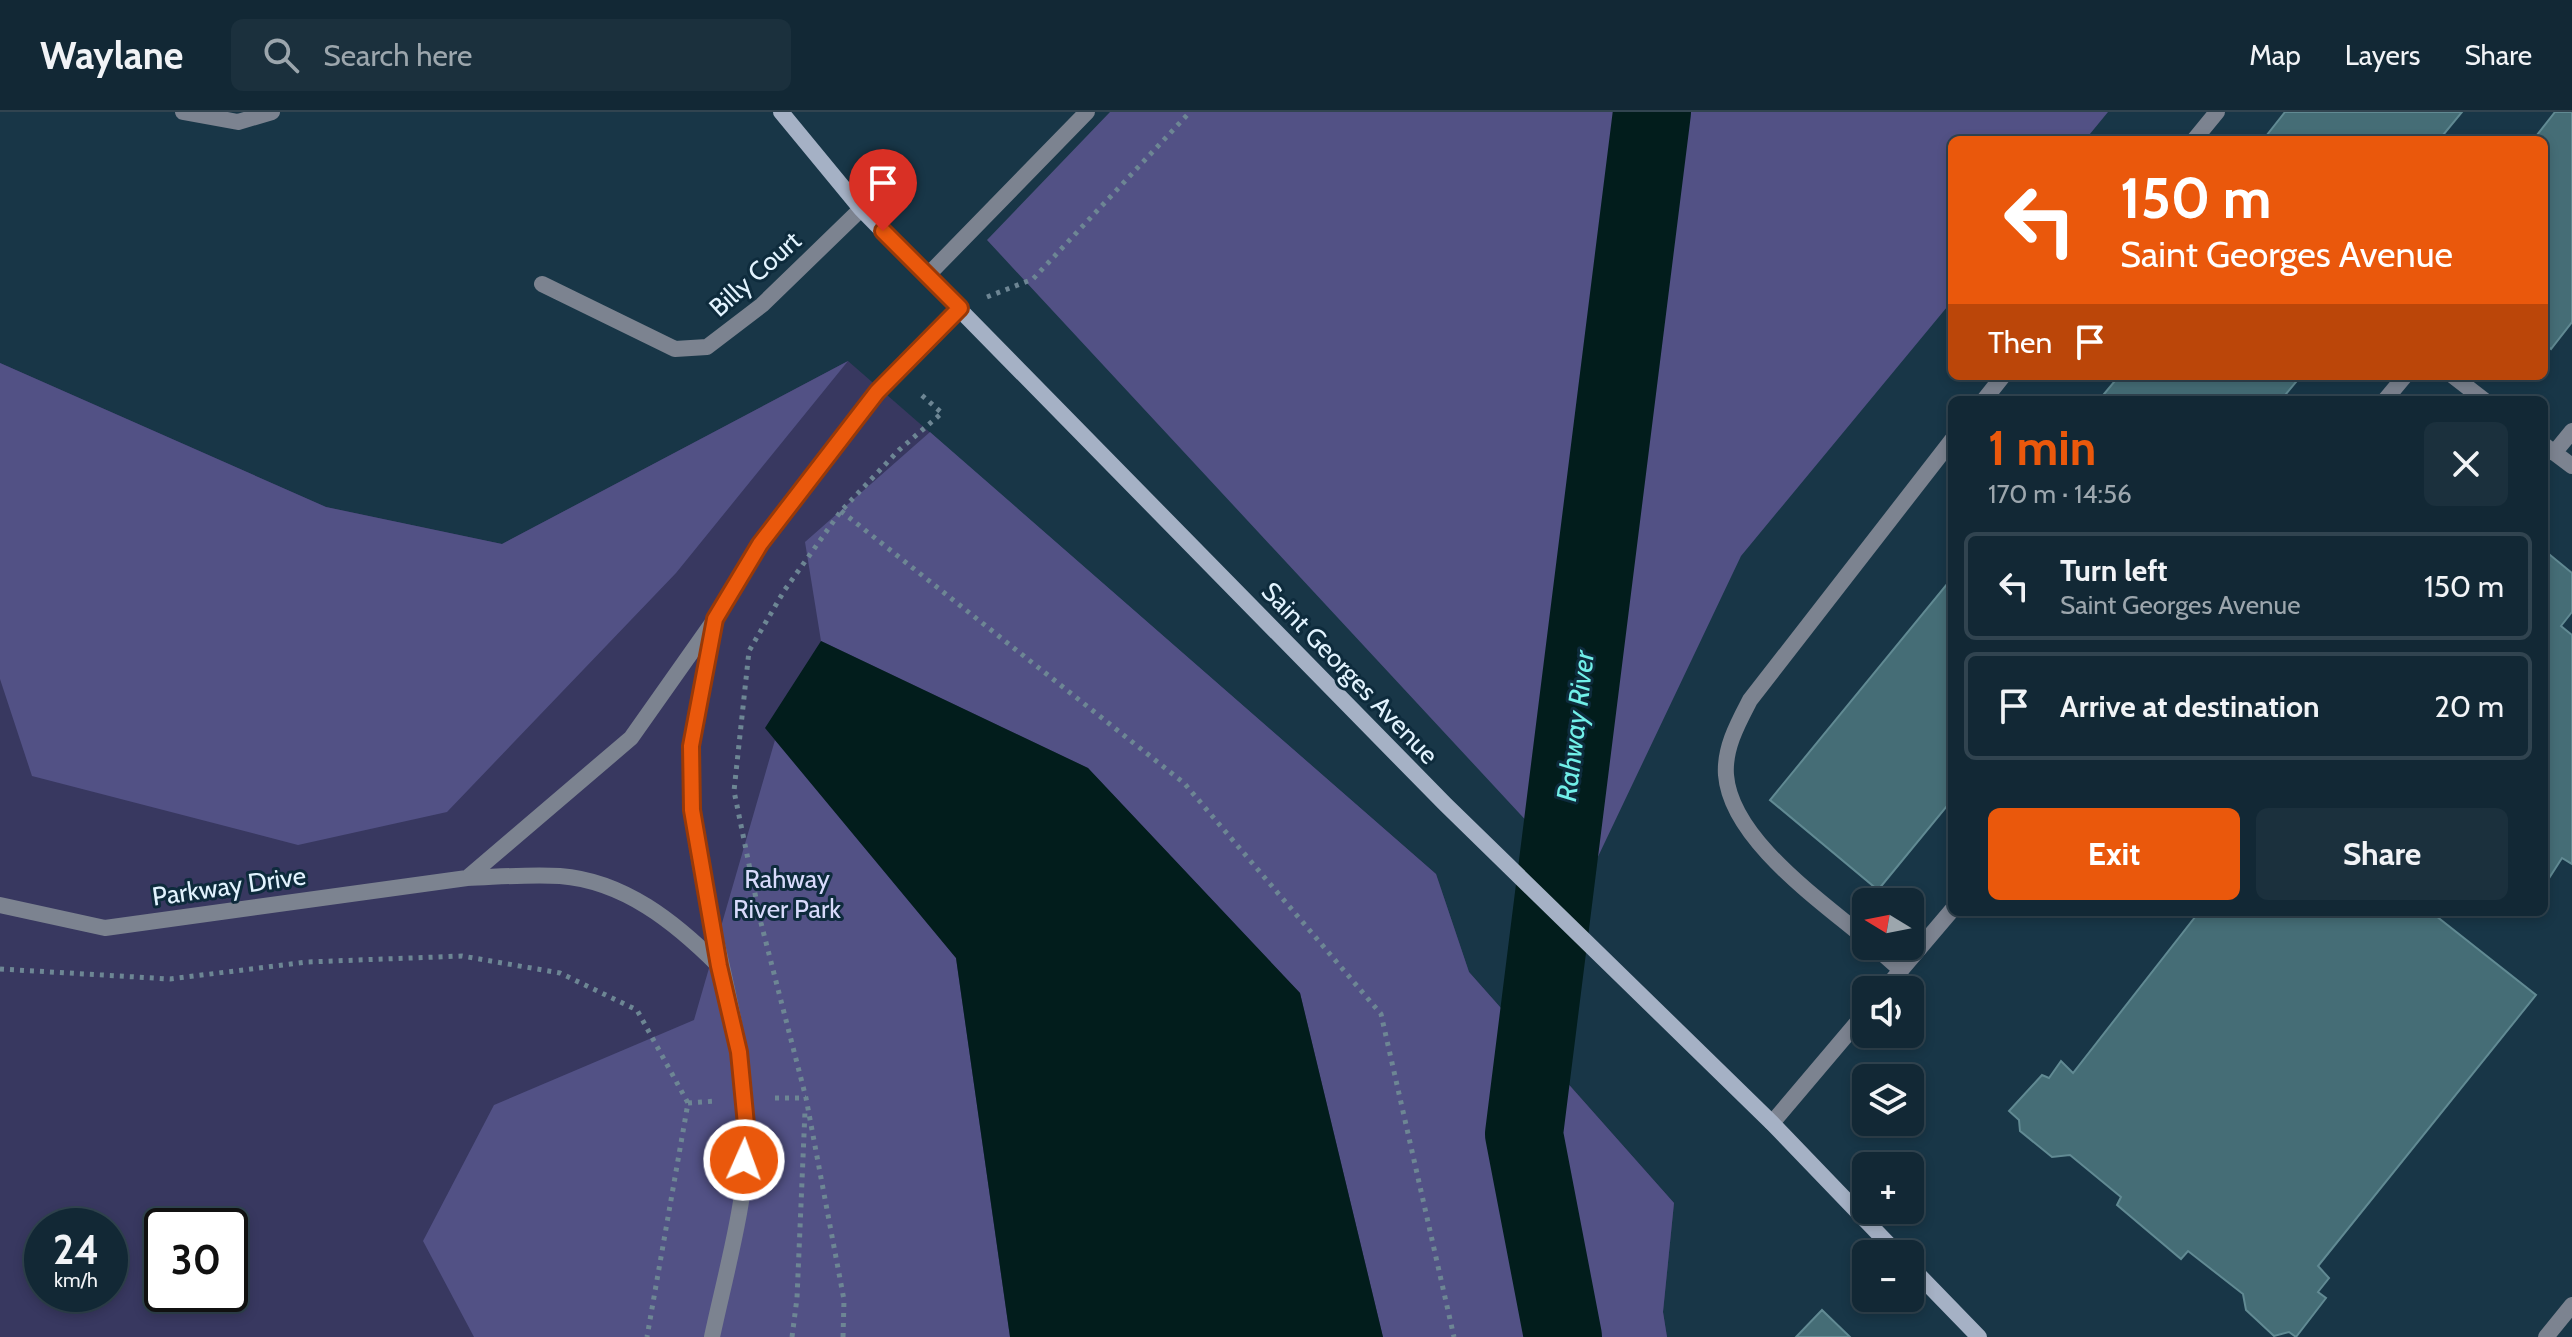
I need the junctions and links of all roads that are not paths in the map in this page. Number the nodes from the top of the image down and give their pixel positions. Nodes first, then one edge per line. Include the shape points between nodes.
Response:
1 (183, 112) edge
2 (272, 112) edge
3 (781, 112) edge
4 (1087, 112) edge
5 (2217, 112) edge
6 (2197, 136) edge
7 (861, 209) junction
8 (928, 275) junction
9 (542, 284) dead end
10 (960, 308) junction
11 (2000, 380) edge
12 (2402, 380) edge
13 (2458, 380) edge
14 (1987, 396) edge
15 (2388, 396) edge
16 (2479, 396) edge
17 (2572, 431) edge
18 (1948, 445) edge
19 (2549, 449) edge
20 (2572, 466) edge
21 (715, 619) junction
22 (467, 878) junction
23 (0, 905) edge
24 (1948, 915) edge
25 (1852, 927) edge
26 (1890, 960) edge
27 (719, 966) junction
28 (1901, 970) junction
29 (1896, 976) edge
30 (1852, 1029) edge
31 (1772, 1123) junction
32 (1885, 1240) edge
33 (1924, 1280) edge
34 (2572, 1305) edge
35 (712, 1337) edge
36 (1979, 1337) edge
37 (2546, 1337) edge

1 - 2 street via 238,122
3 - 7 main road, Saint Georges Avenue
4 - 8 street
5 - 6 street
7 - 8 main road, Saint Georges Avenue
7 - 9 street, Billy Court via 762,305 707,347 675,349
8 - 10 main road, Saint Georges Avenue
10 - 21 street via 877,392 760,544
10 - 31 main road, Saint Georges Avenue via 1445,804
11 - 14 street
12 - 15 street
13 - 16 street
17 - 19 street
18 - 25 street via 1750,700 1732,736 1729,797 1742,821 1767,852
19 - 20 street
21 - 22 street via 631,738
21 - 27 street via 691,762 692,810
22 - 23 street, Parkway Drive via 105,928
22 - 27 street, Parkway Drive via 561,876 616,890 658,911
24 - 28 street
26 - 28 street
27 - 35 street via 739,1052 747,1135 734,1236
28 - 29 street
30 - 31 street
31 - 32 main road, Saint Georges Avenue
33 - 36 main road
34 - 37 street

